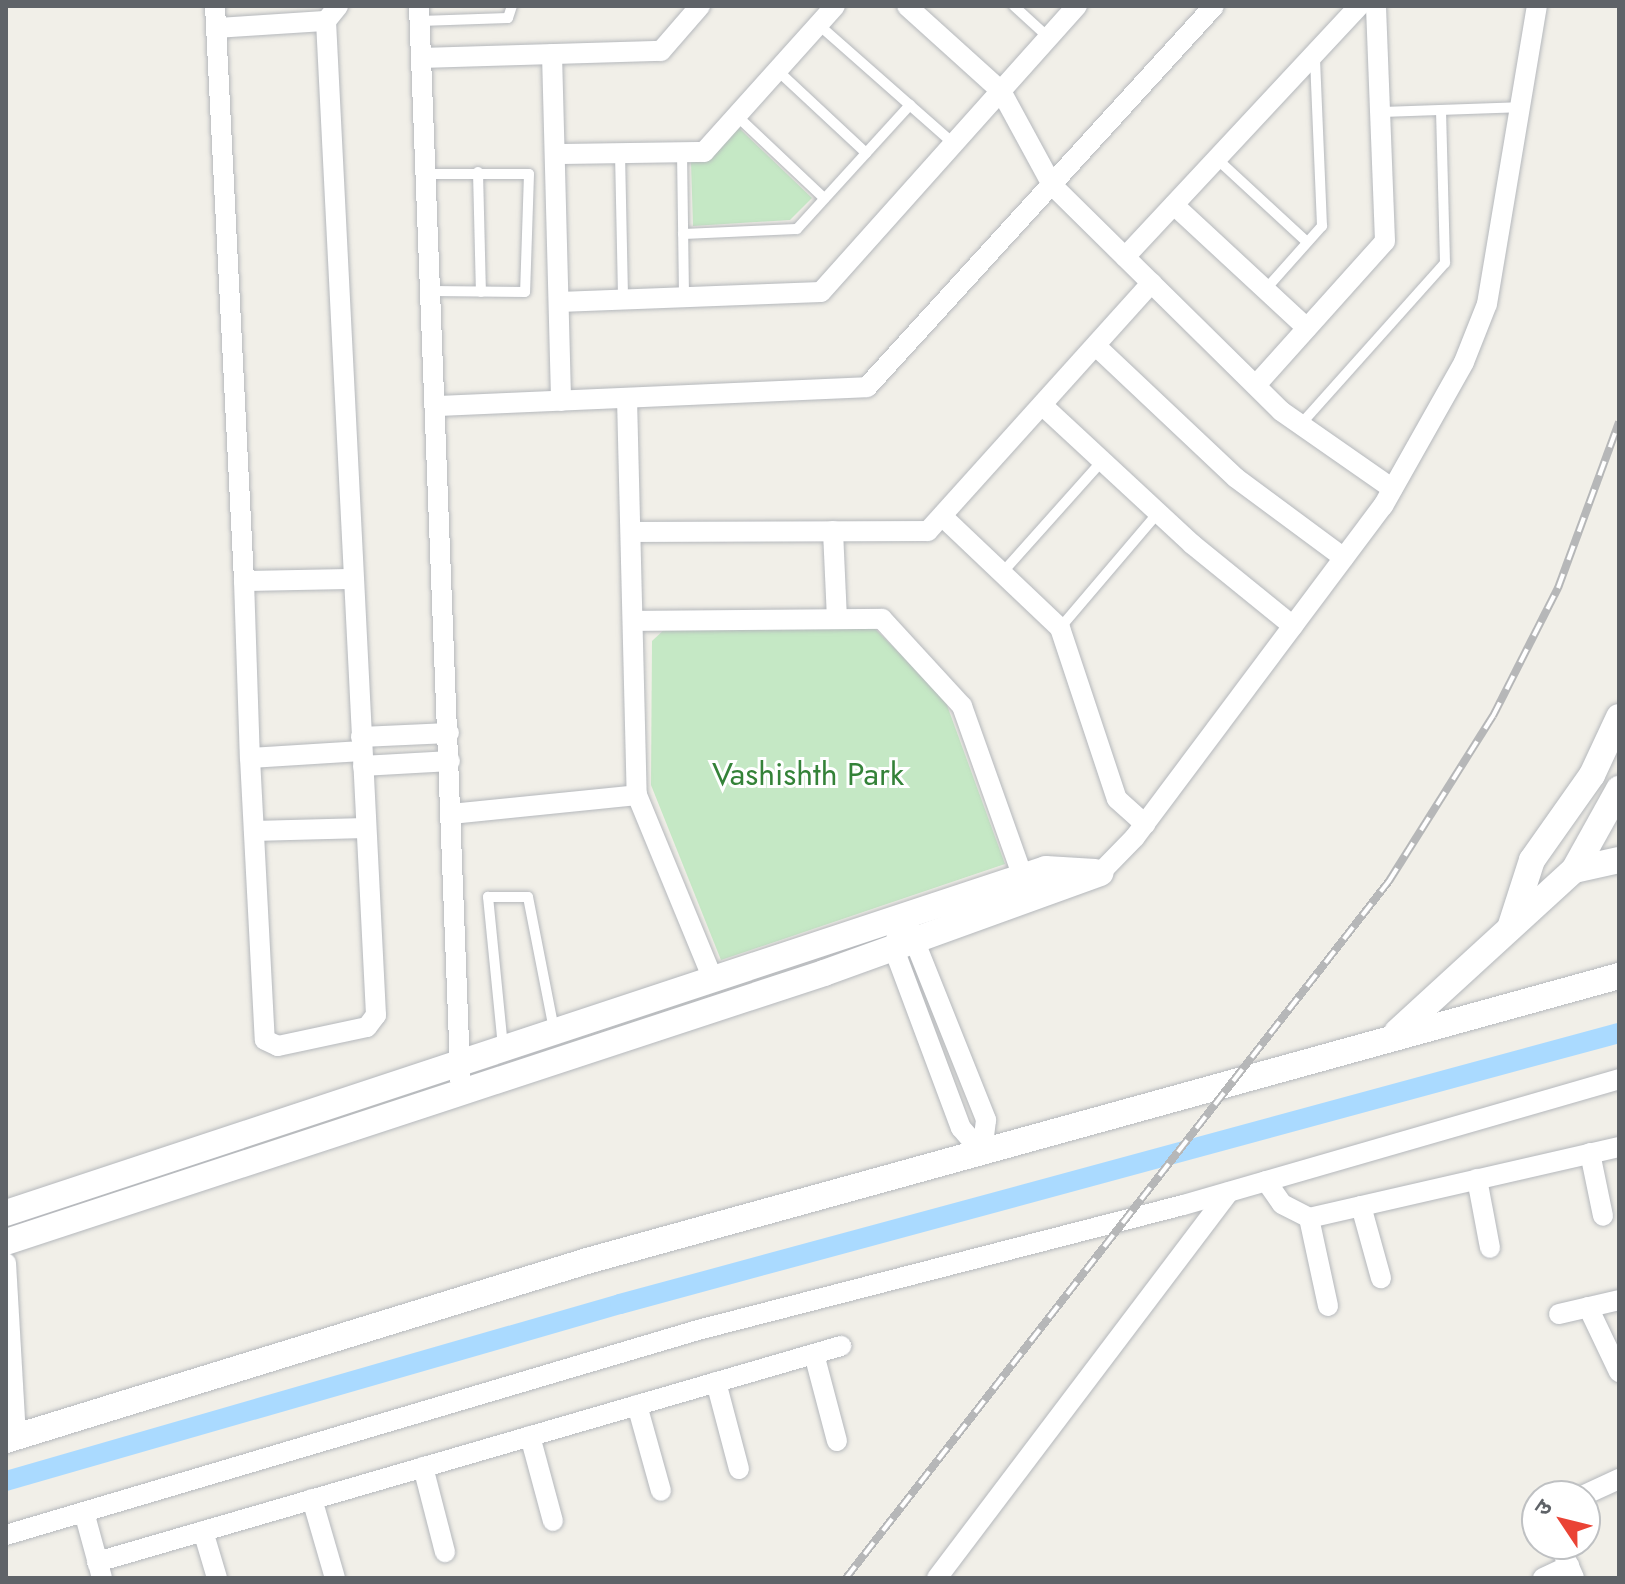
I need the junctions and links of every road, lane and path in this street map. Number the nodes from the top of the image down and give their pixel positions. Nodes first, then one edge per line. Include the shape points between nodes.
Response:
1 (215, 6) edge
2 (512, 6) edge
3 (700, 6) edge
4 (835, 6) edge
5 (907, 6) edge
6 (1014, 6) edge
7 (1077, 6) edge
8 (1214, 6) edge
9 (1359, 6) edge
10 (1376, 6) edge
11 (1537, 6) edge
12 (420, 13) edge
13 (332, 14) edge
14 (819, 25) junction
15 (217, 28) junction
16 (1048, 37) junction
17 (1315, 53) junction
18 (552, 54) junction
19 (422, 58) junction
20 (777, 70) junction
21 (1001, 91) junction
22 (910, 105) junction
23 (1520, 107) junction
24 (1441, 110) junction
25 (1380, 112) junction
26 (737, 116) junction
27 (953, 143) junction
28 (682, 152) junction
29 (620, 153) junction
30 (866, 153) junction
31 (555, 154) junction
32 (1217, 159) junction
33 (478, 172) junction
34 (427, 174) junction
35 (1052, 185) junction
36 (824, 198) junction
37 (1174, 205) junction
38 (683, 234) junction
39 (1307, 242) junction
40 (1125, 257) junction
41 (1151, 283) junction
42 (1265, 290) junction
43 (432, 291) junction
44 (481, 292) junction
45 (684, 297) junction
46 (623, 300) junction
47 (559, 302) junction
48 (1307, 328) junction
49 (1096, 346) junction
50 (1256, 385) junction
51 (627, 398) junction
52 (561, 401) junction
53 (437, 406) junction
54 (1043, 406) junction
55 (1301, 424) junction
56 (1102, 461) junction
57 (1393, 489) junction
58 (1158, 513) junction
59 (944, 518) junction
60 (833, 531) junction
61 (631, 532) junction
62 (1344, 558) junction
63 (1002, 573) junction
64 (351, 579) junction
65 (244, 581) junction
66 (837, 619) junction
67 (633, 621) junction
68 (1293, 626) junction
69 (1060, 628) junction
70 (1619, 717) edge
71 (449, 733) junction
72 (362, 751) junction
73 (250, 758) junction
74 (450, 761) junction
75 (1619, 789) edge
76 (637, 795) junction
77 (451, 814) junction
78 (1145, 824) junction
79 (365, 828) junction
80 (254, 831) junction
81 (1619, 860) edge
82 (1574, 870) junction
83 (1100, 873) junction
84 (1023, 877) junction
85 (1619, 879) edge
86 (902, 917) junction
87 (1510, 929) junction
88 (907, 944) junction
89 (1619, 976) edge
90 (713, 979) junction
91 (555, 1032) junction
92 (1392, 1037) junction
93 (503, 1049) junction
94 (460, 1063) junction
95 (1619, 1079) edge
96 (461, 1093) junction
97 (1619, 1147) edge
98 (982, 1152) junction
99 (1590, 1153) junction
100 (1477, 1179) junction
101 (1266, 1181) junction
102 (1229, 1192) junction
103 (1361, 1206) junction
104 (6, 1213) edge
105 (1603, 1216) dead end
106 (1309, 1218) junction
107 (6, 1242) edge
108 (1490, 1248) dead end
109 (6, 1263) edge
110 (1381, 1278) dead end
111 (1619, 1300) edge
112 (1328, 1306) dead end
113 (1588, 1307) junction
114 (1559, 1314) dead end
115 (841, 1346) dead end
116 (814, 1354) junction
117 (1619, 1372) edge
118 (716, 1382) junction
119 (637, 1405) junction
120 (530, 1436) junction
121 (11, 1438) edge
122 (837, 1441) dead end
123 (423, 1467) junction
124 (739, 1469) dead end
125 (661, 1491) dead end
126 (312, 1499) junction
127 (84, 1512) junction
128 (553, 1521) dead end
129 (203, 1531) junction
130 (6, 1535) edge
131 (445, 1552) dead end
132 (99, 1570) edge
133 (1572, 1572) edge
134 (217, 1578) edge
135 (335, 1578) edge
136 (937, 1578) edge
137 (1543, 1578) edge

1 - 15 street
2 - 12 lane via 508,18
3 - 18 street via 661,51
4 - 14 street
5 - 21 street
6 - 16 lane
7 - 16 street
8 - 35 street
9 - 17 street
10 - 25 street
11 - 23 street
12 - 19 street
13 - 15 street
13 - 64 street
14 - 20 street
14 - 22 lane
15 - 65 street
16 - 21 street
17 - 32 street
17 - 39 lane via 1322,226
18 - 19 street
18 - 31 street
19 - 34 street
20 - 26 street
20 - 30 lane
21 - 27 street
21 - 35 street
22 - 27 lane
22 - 30 lane
23 - 24 lane
23 - 57 street via 1487,304 1464,362
24 - 25 lane
24 - 55 lane via 1445,263
25 - 48 street via 1385,241
26 - 28 street via 704,152
26 - 36 lane
27 - 45 street via 821,292
28 - 29 street
28 - 38 lane
29 - 31 street
29 - 46 lane
30 - 36 lane
31 - 47 street
32 - 37 street
32 - 39 lane
33 - 34 lane
33 - 44 lane
33 - 44 lane via 529,174 530,285 525,292
34 - 43 street
35 - 40 street
35 - 51 street via 867,387
36 - 38 lane via 797,229
37 - 40 street
37 - 42 street
38 - 45 lane
39 - 42 lane
40 - 41 street
41 - 49 street
41 - 50 street
42 - 48 street
43 - 44 lane
43 - 53 street
45 - 46 street
46 - 47 street
47 - 52 street
48 - 50 street
49 - 54 street
49 - 62 street via 1236,478
50 - 55 street
51 - 52 street
51 - 61 street
52 - 53 street
53 - 71 street
54 - 56 street
54 - 59 street
55 - 57 street
56 - 58 street
56 - 63 lane
57 - 62 street
58 - 68 street
58 - 69 lane
59 - 60 street via 928,531
59 - 63 street
60 - 61 street
60 - 66 street
61 - 67 street
62 - 68 street
63 - 69 street
64 - 65 street
64 - 72 street
65 - 73 street
66 - 67 street
66 - 84 street via 882,619 962,706
67 - 76 street
68 - 78 street
69 - 78 street via 1117,799
70 - 87 street via 1592,775 1532,860
71 - 72 street
71 - 74 street
72 - 73 street
72 - 74 street
72 - 79 street
73 - 80 street
74 - 77 street
75 - 82 street
76 - 77 street
76 - 90 street
77 - 94 street
78 - 83 street
79 - 80 street
79 - 80 street via 375,1022 278,1046 265,1040
81 - 82 street
82 - 85 street
82 - 87 street
83 - 84 street via 1046,869
83 - 88 street
84 - 86 street
86 - 88 street
86 - 90 street
87 - 92 street
88 - 96 street
88 - 98 street via 961,1128
89 - 92 street
90 - 91 street
91 - 93 street
91 - 93 lane via 528,897 488,897
92 - 98 street
93 - 94 street
94 - 96 street
94 - 104 street
95 - 101 street
96 - 107 street
97 - 99 street
98 - 121 street via 587,1261
99 - 100 street
99 - 105 street
100 - 103 street
100 - 108 street
101 - 102 street
101 - 106 street via 1282,1204
102 - 127 street via 698,1330
102 - 136 street
103 - 106 street
103 - 110 street
106 - 112 street
109 - 121 street
111 - 113 street
113 - 114 street
113 - 117 street
115 - 116 street
116 - 118 street
116 - 122 street
118 - 119 street
118 - 124 street
119 - 120 street
119 - 125 street
120 - 123 street
120 - 128 street
123 - 126 street
123 - 131 street
126 - 129 street
126 - 135 street
127 - 130 street
127 - 132 street
129 - 132 street
129 - 134 street
133 - 137 street

